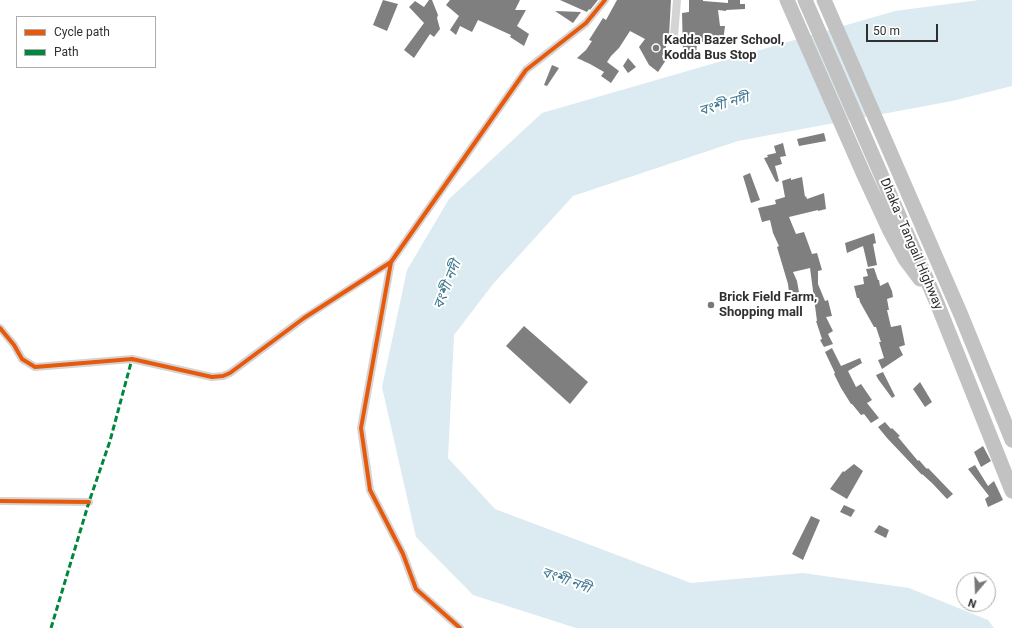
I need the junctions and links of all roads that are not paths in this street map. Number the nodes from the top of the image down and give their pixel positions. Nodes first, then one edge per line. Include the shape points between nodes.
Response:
1 (605, 0) edge
2 (677, 0) edge
3 (787, 0) edge
4 (805, 0) edge
5 (824, 0) edge
6 (674, 36) dead end
7 (391, 262) junction
8 (937, 303) junction
9 (0, 328) edge
10 (1012, 440) edge
11 (1012, 492) edge
12 (0, 501) edge
13 (89, 502) dead end
14 (460, 628) edge

1 - 7 street via 586,23 526,70
2 - 6 street
3 - 8 highway via 890,231 905,259
4 - 8 highway, Dhaka - Tangail Highway
5 - 10 highway, Dhaka - Tangail Highway via 961,315
7 - 9 street via 304,318 223,376 212,377 132,359 35,367 22,359
7 - 14 street via 361,428 370,490 403,554 416,589
8 - 11 highway, Dhaka - Tangail Highway
12 - 13 street

